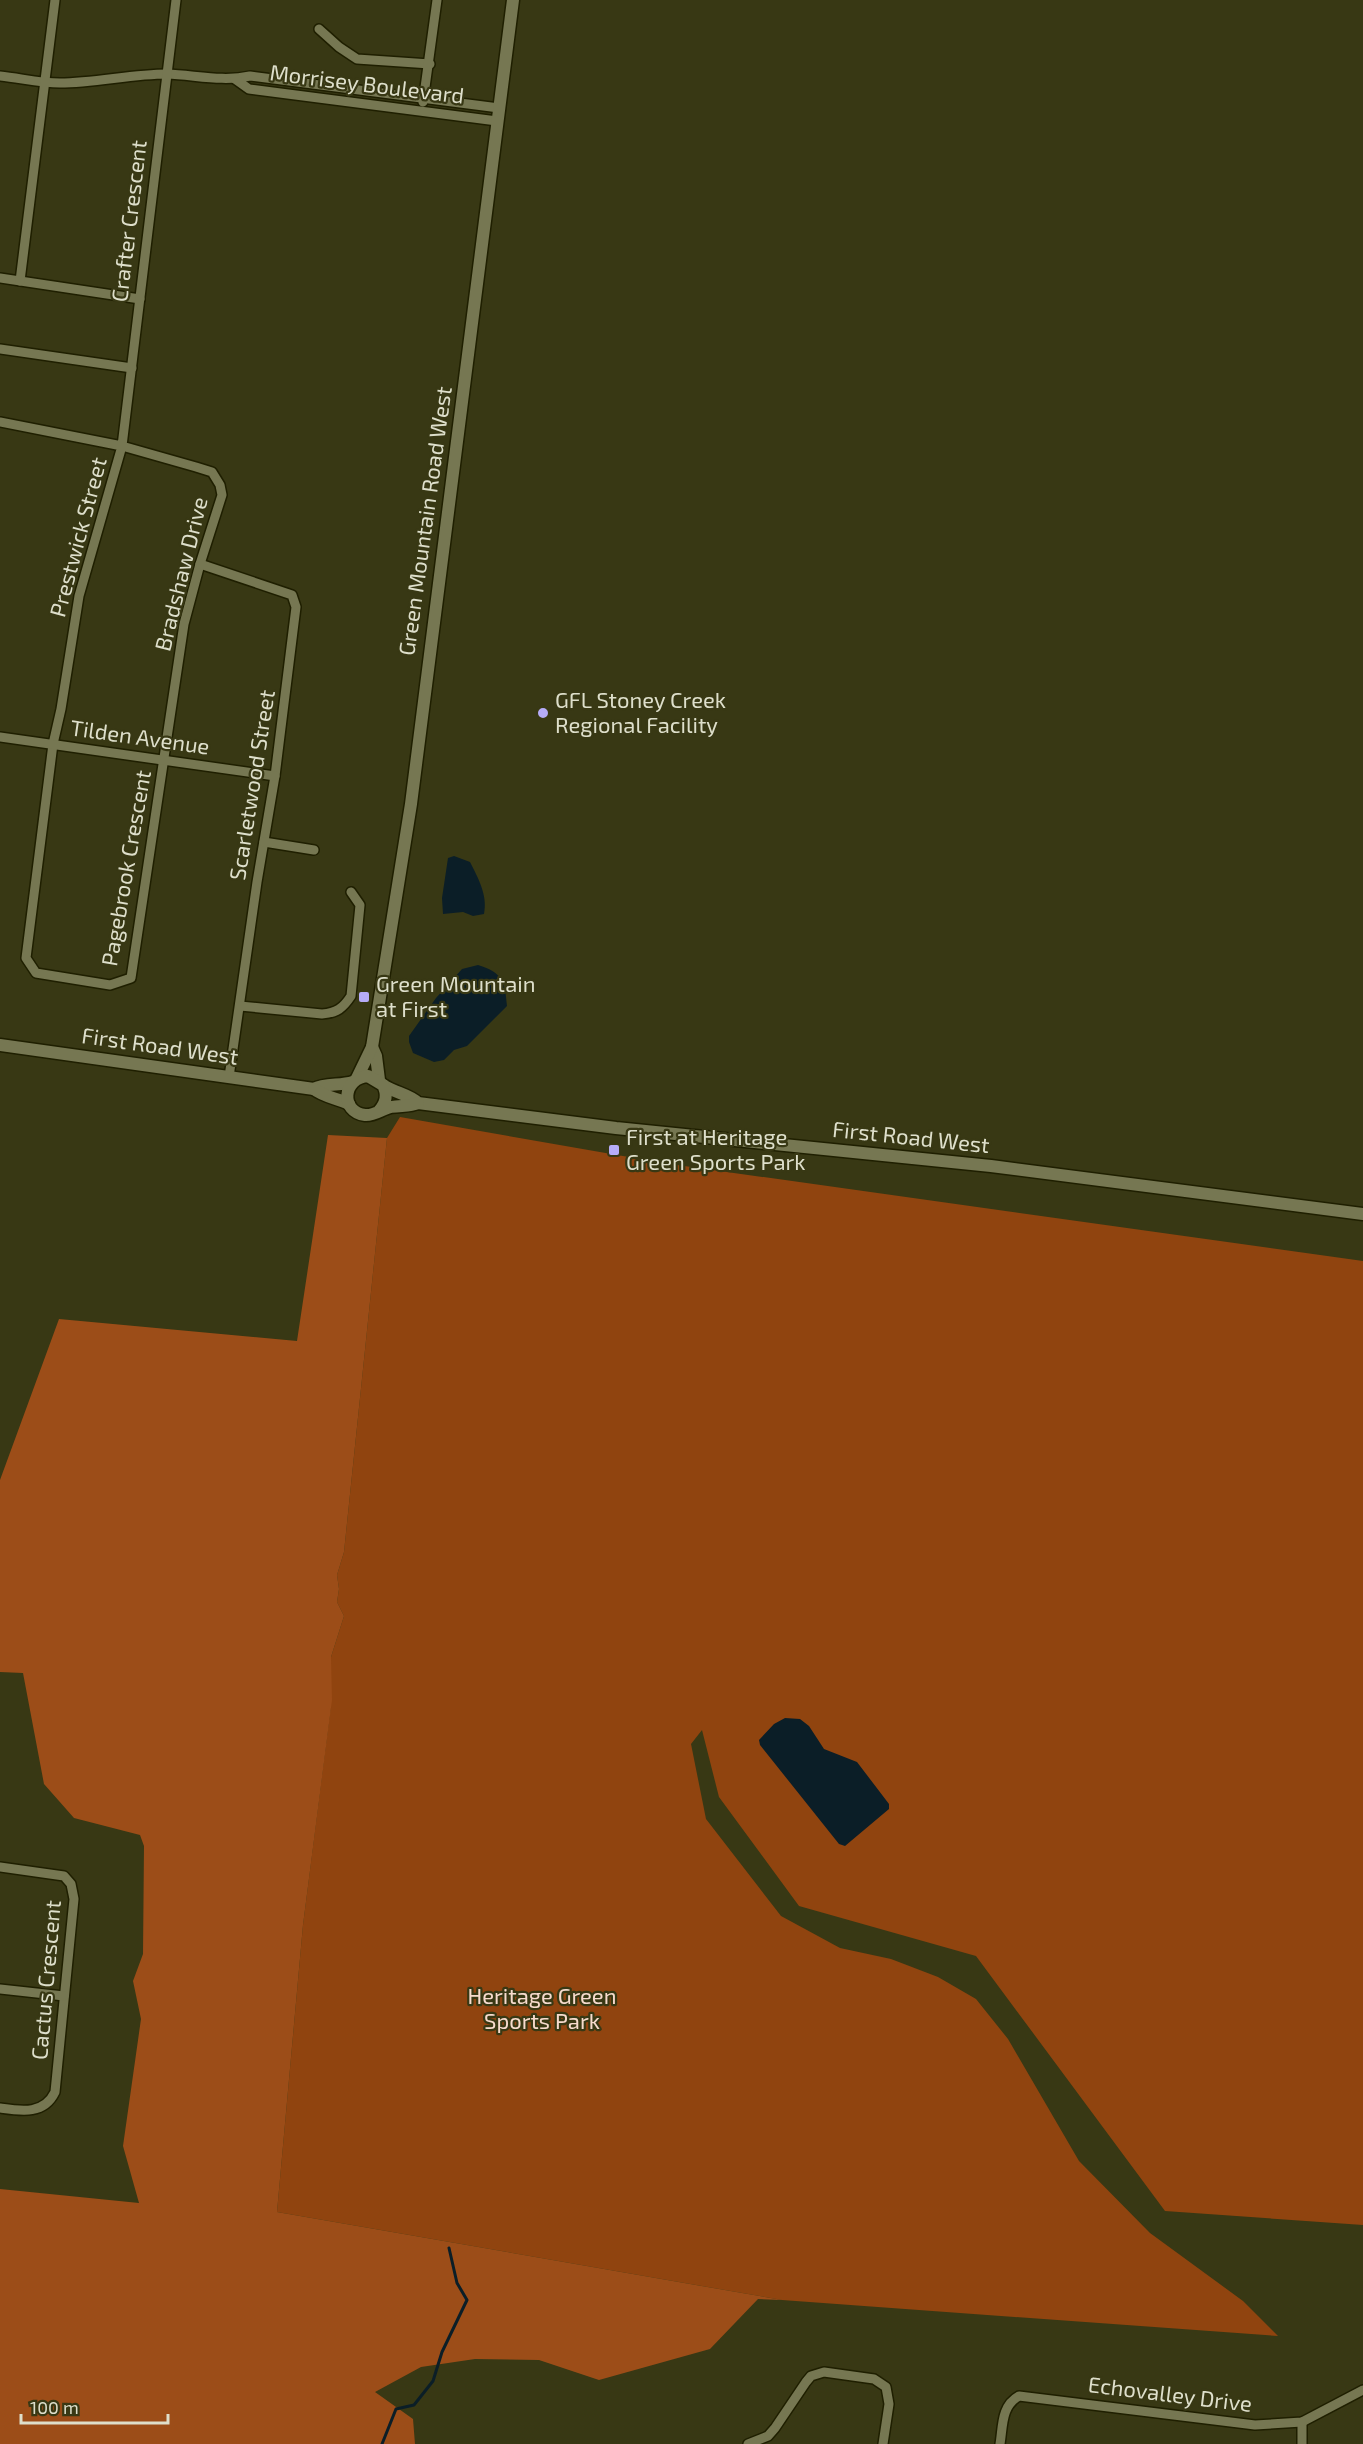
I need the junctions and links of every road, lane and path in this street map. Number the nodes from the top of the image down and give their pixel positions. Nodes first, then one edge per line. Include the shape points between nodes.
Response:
1 (55, 0) edge
2 (176, 0) edge
3 (436, 0) edge
4 (513, 0) edge
5 (319, 29) dead end
6 (430, 64) junction
7 (166, 74) junction
8 (0, 76) edge
9 (235, 79) junction
10 (45, 81) junction
11 (424, 98) junction
12 (499, 108) junction
13 (422, 110) junction
14 (497, 121) junction
15 (0, 278) edge
16 (20, 281) junction
17 (140, 299) junction
18 (0, 349) edge
19 (132, 368) junction
20 (0, 422) edge
21 (122, 446) junction
22 (200, 564) junction
23 (0, 737) edge
24 (53, 744) junction
25 (164, 760) junction
26 (275, 776) junction
27 (264, 842) junction
28 (314, 850) dead end
29 (351, 892) dead end
30 (240, 1006) junction
31 (0, 1045) edge
32 (372, 1047) junction
33 (229, 1077) junction
34 (355, 1080) junction
35 (381, 1083) junction
36 (314, 1089) junction
37 (418, 1103) junction
38 (349, 1104) junction
39 (379, 1111) junction
40 (1363, 1214) edge
41 (0, 1867) edge
42 (0, 1989) edge
43 (64, 1996) junction
44 (0, 2108) edge
45 (1363, 2390) edge
46 (1302, 2422) junction
47 (748, 2444) edge
48 (883, 2444) edge
49 (1000, 2444) edge
50 (1302, 2444) edge

1 - 10 street
2 - 7 street, Crafter Crescent
3 - 6 street
4 - 12 street, Green Mountain Road West
5 - 6 street via 357,59
6 - 11 street
7 - 9 street, Morrisey Boulevard
7 - 10 street, Morrisey Boulevard
7 - 17 street, Crafter Crescent
8 - 10 street, Morrisey Boulevard
9 - 11 street, Morrisey Boulevard via 250,76
9 - 13 street, Morrisey Boulevard via 249,89
10 - 16 street
11 - 12 street, Morrisey Boulevard
11 - 13 street
12 - 14 street, Green Mountain Road West
13 - 14 street, Morrisey Boulevard
14 - 32 street, Green Mountain Road West via 411,804
15 - 16 street
16 - 17 street
17 - 19 street, Crafter Crescent
18 - 19 street
19 - 21 street, Crafter Crescent
20 - 21 street, Bradshaw Drive
21 - 22 street, Bradshaw Drive via 212,472 222,495
21 - 24 street, Prestwick Street via 78,596
22 - 25 street, Bradshaw Drive via 184,624
22 - 26 street, Scarletwood Street via 292,595 296,607
23 - 24 street, Tilden Avenue
24 - 25 street, Tilden Avenue
24 - 25 street, Pagebrook Crescent via 26,958 36,973 110,985 131,978
25 - 26 street, Tilden Avenue
26 - 27 street, Scarletwood Street
27 - 28 street
27 - 30 street, Scarletwood Street
29 - 30 street via 360,905 351,996 343,1009 322,1014
30 - 33 street, Scarletwood Street
31 - 33 street, First Road West
32 - 34 street, Green Mountain Road West
32 - 35 street, Green Mountain Road West
33 - 36 street, First Road West
34 - 35 street via 368,1076
34 - 36 street, First Road West
34 - 38 street via 347,1092
35 - 37 street, First Road West
35 - 39 street via 386,1090
36 - 38 street, First Road West
37 - 39 street, First Road West
37 - 40 street, First Road West via 616,1128 991,1166
38 - 39 street via 362,1115
41 - 43 street, Cactus Crescent via 58,1874 71,1884 74,1899
42 - 43 street
43 - 44 street, Cactus Crescent via 53,2096 44,2106 33,2110
45 - 46 street, Echovalley Drive
46 - 49 street, Echovalley Drive via 1255,2425 1019,2396 1004,2413
46 - 50 street
47 - 48 street via 768,2436 811,2376 824,2372 874,2379 886,2387 889,2404

